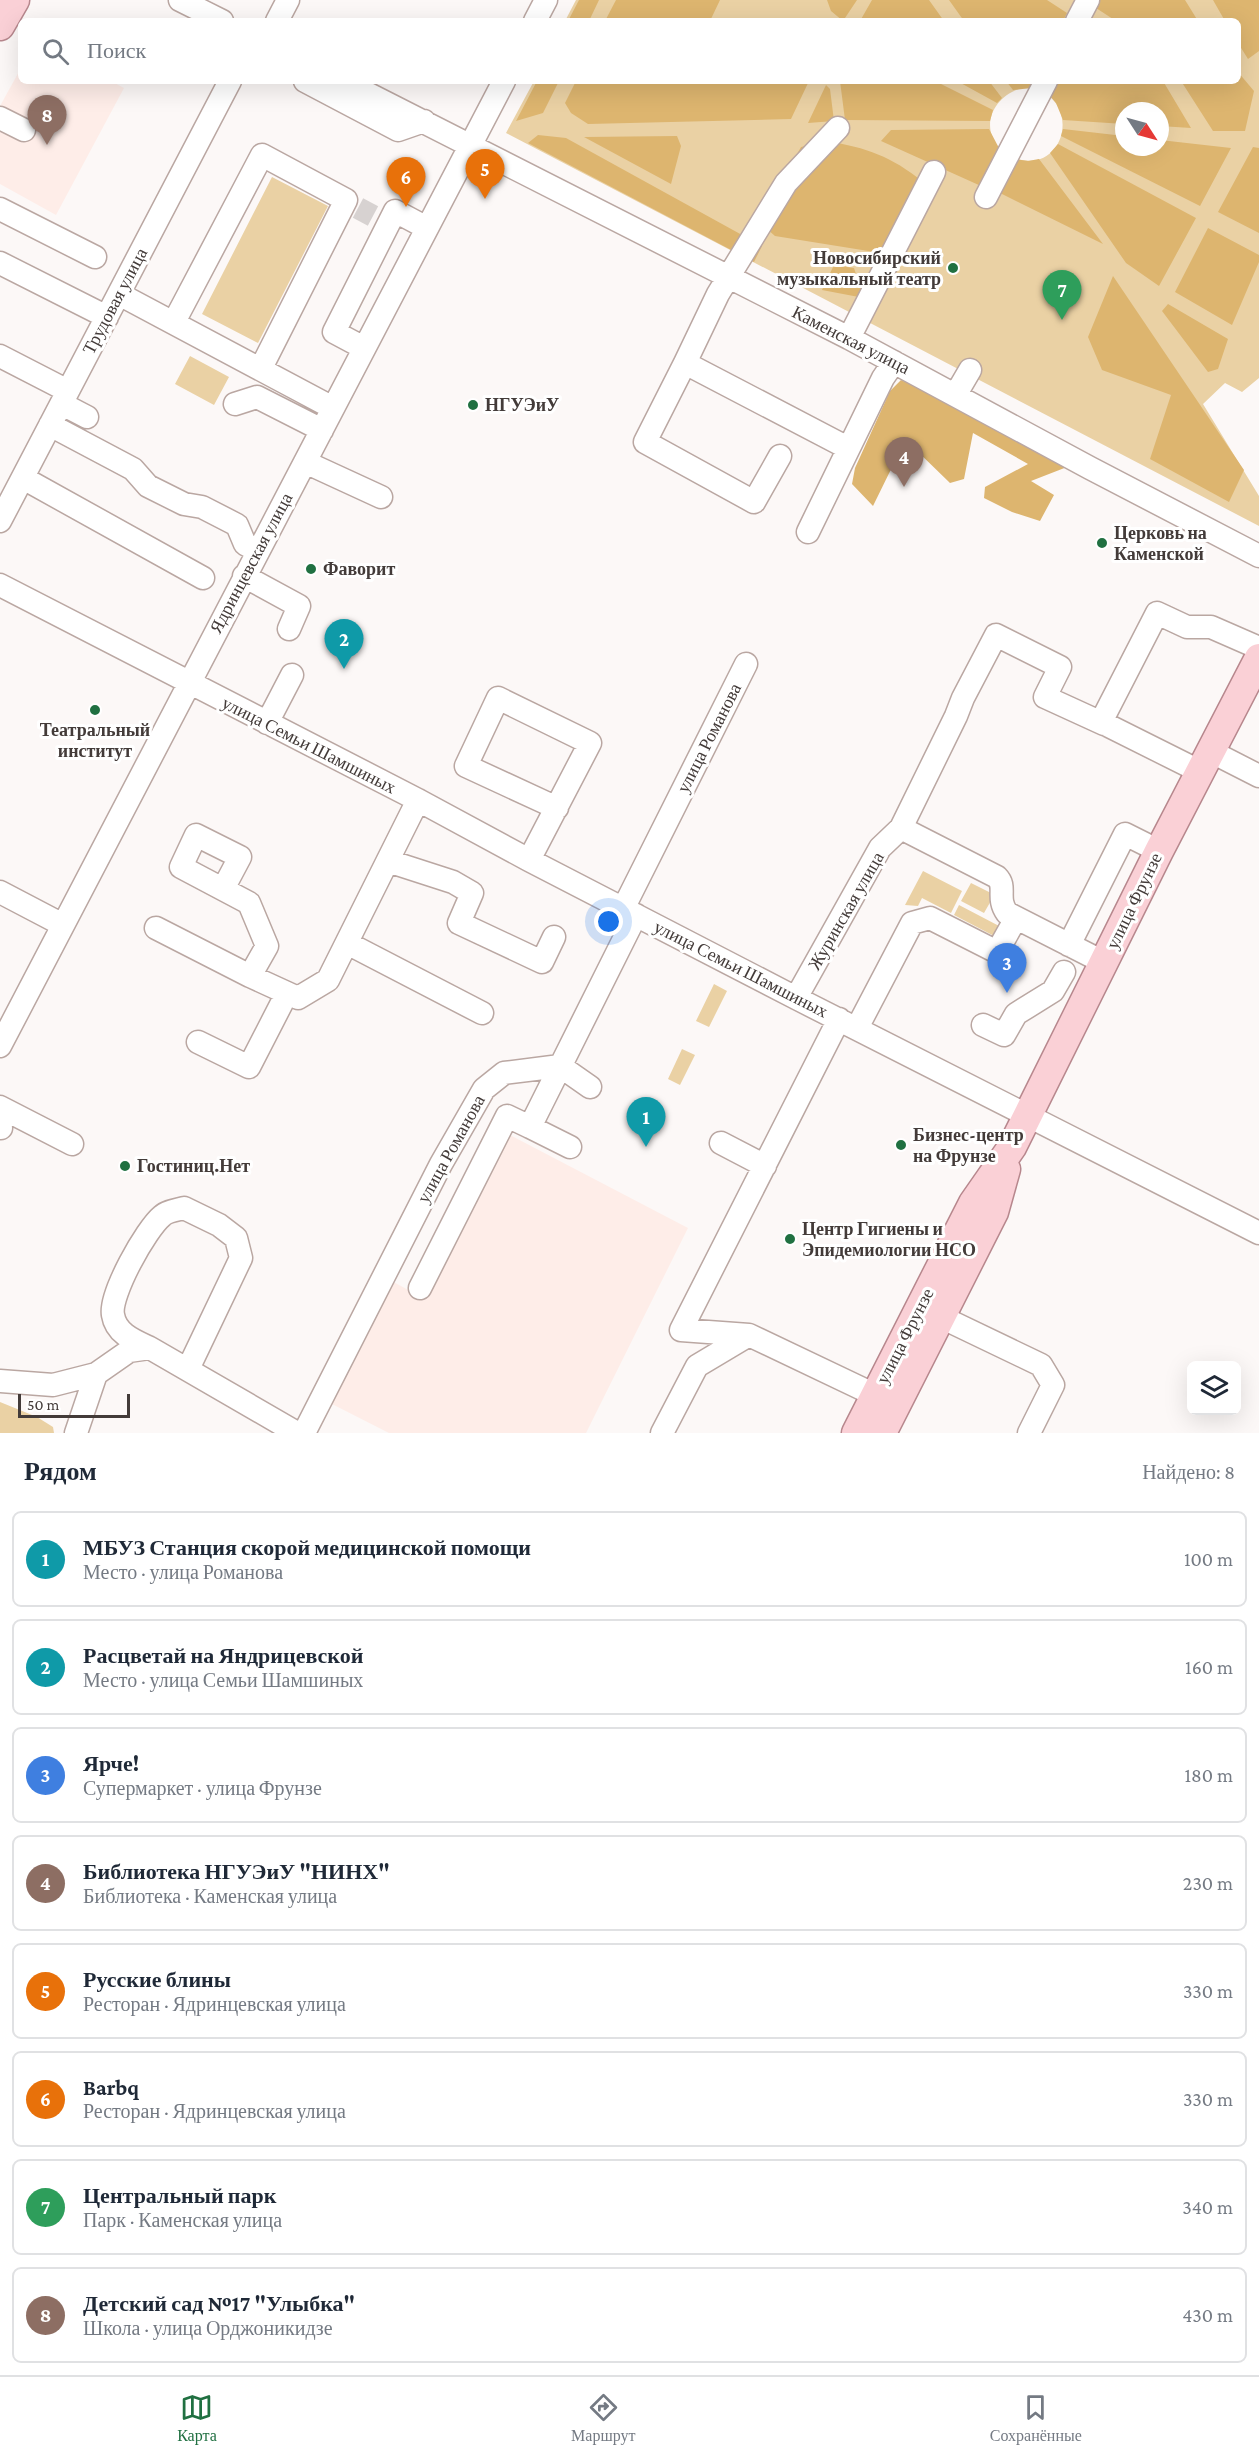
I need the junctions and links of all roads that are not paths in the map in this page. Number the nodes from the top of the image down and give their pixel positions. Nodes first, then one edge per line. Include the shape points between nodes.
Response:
1 (180, 0) edge
2 (288, 0) edge
3 (546, 0) edge
4 (1088, 0) edge
5 (216, 18) edge
6 (279, 18) edge
7 (537, 18) edge
8 (1079, 18) edge
9 (228, 84) edge
10 (311, 84) edge
11 (349, 84) edge
12 (502, 84) edge
13 (1044, 84) edge
14 (0, 118) edge
15 (424, 121) junction
16 (838, 128) dead end
17 (24, 130) dead end
18 (471, 144) junction
19 (934, 172) dead end
20 (987, 197) dead end
21 (0, 209) edge
22 (368, 209) junction
23 (427, 228) junction
24 (95, 257) dead end
25 (0, 263) edge
26 (729, 278) junction
27 (119, 294) junction
28 (107, 317) junction
29 (174, 322) junction
30 (849, 338) junction
31 (364, 348) junction
32 (0, 356) edge
33 (894, 362) junction
34 (685, 363) junction
35 (261, 368) junction
36 (970, 370) dead end
37 (956, 394) junction
38 (65, 397) junction
39 (235, 404) dead end
40 (333, 408) junction
41 (87, 417) dead end
42 (50, 425) junction
43 (322, 430) junction
44 (844, 446) dead end
45 (780, 456) dead end
46 (305, 462) junction
47 (22, 478) junction
48 (381, 497) dead end
49 (0, 521) edge
50 (808, 532) dead end
51 (258, 551) junction
52 (1259, 556) edge
53 (244, 576) junction
54 (203, 578) dead end
55 (0, 585) edge
56 (289, 629) dead end
57 (1259, 648) edge
58 (1259, 658) edge
59 (746, 664) dead end
60 (292, 675) dead end
61 (188, 683) junction
62 (267, 723) junction
63 (1104, 724) junction
64 (1205, 761) junction
65 (1259, 776) edge
66 (418, 800) junction
67 (557, 808) junction
68 (901, 828) junction
69 (1159, 852) junction
70 (529, 860) junction
71 (388, 861) junction
72 (223, 889) dead end
73 (0, 892) edge
74 (629, 912) junction
75 (1016, 918) junction
76 (63, 925) junction
77 (156, 928) dead end
78 (554, 937) dead end
79 (347, 943) junction
80 (1070, 945) junction
81 (1097, 975) junction
82 (250, 976) junction
83 (287, 993) junction
84 (796, 998) junction
85 (482, 1013) dead end
86 (848, 1024) junction
87 (983, 1025) dead end
88 (198, 1042) dead end
89 (0, 1046) edge
90 (560, 1066) junction
91 (590, 1087) dead end
92 (1027, 1115) junction
93 (0, 1121) edge
94 (530, 1127) junction
95 (721, 1143) dead end
96 (72, 1144) dead end
97 (1012, 1147) junction
98 (570, 1148) dead end
99 (765, 1166) junction
100 (1259, 1233) edge
101 (420, 1288) dead end
102 (941, 1317) junction
103 (748, 1335) junction
104 (150, 1348) junction
105 (188, 1369) junction
106 (96, 1374) junction
107 (0, 1382) edge
108 (875, 1395) junction
109 (76, 1433) edge
110 (297, 1433) edge
111 (304, 1433) edge
112 (662, 1433) edge
113 (856, 1433) edge
114 (882, 1433) edge
115 (1029, 1433) edge

1 - 5 street
2 - 6 street
3 - 7 street
4 - 8 street
9 - 27 street, Трудовая улица
10 - 15 street via 398,130
11 - 15 street, Каменская улица
12 - 18 street, Ядринцевская улица
13 - 20 street
14 - 17 street
15 - 18 street, Каменская улица
16 - 26 street via 786,183
18 - 23 street, Ядринцевская улица
18 - 26 street, Каменская улица
19 - 30 street
21 - 24 street
22 - 23 street
22 - 29 street via 262,155
22 - 31 street via 334,332
22 - 35 street
23 - 31 street, Ядринцевская улица
25 - 28 street
26 - 30 street, Каменская улица
26 - 34 street
27 - 28 street, Трудовая улица
27 - 29 street
28 - 38 street, Трудовая улица
29 - 35 street
30 - 33 street, Каменская улица
31 - 40 street, Ядринцевская улица
32 - 38 street
33 - 37 street, Каменская улица
33 - 50 street
34 - 44 street
34 - 45 street via 645,442 754,502
35 - 40 street
36 - 37 street
37 - 52 street, Каменская улица
38 - 41 street
38 - 42 street, Трудовая улица
39 - 43 street via 257,397
40 - 43 street, Ядринцевская улица
42 - 47 street, Трудовая улица
42 - 51 street via 133,469 148,486 237,525 246,544
43 - 46 street, Ядринцевская улица
46 - 48 street
46 - 51 street, Ядринцевская улица
47 - 49 street, Трудовая улица
47 - 54 street
51 - 53 street, Ядринцевская улица
53 - 56 street via 299,606
53 - 61 street, Ядринцевская улица
55 - 61 street, улица Семьи Шамшиных
57 - 63 street via 1211,627 1187,627 1157,613 1101,722
58 - 64 main road, улица Фрунзе
59 - 74 street, улица Романова
60 - 62 street
61 - 62 street, улица Семьи Шамшиных
61 - 76 street, Ядринцевская улица
62 - 66 street, улица Семьи Шамшиных
63 - 64 street
63 - 68 street, Журинская улица via 1045,697 1060,667 996,635
64 - 65 street
64 - 69 main road, улица Фрунзе
66 - 70 street, улица Семьи Шамшиных
66 - 71 street
67 - 67 street via 590,743 498,698 466,766
67 - 70 street
68 - 75 street via 997,877 1002,883 1001,904 1007,914
68 - 84 street, Журинская улица via 880,848
69 - 80 street via 1125,834
69 - 81 main road, улица Фрунзе
70 - 74 street, улица Семьи Шамшиных
71 - 78 street via 453,882 472,893 459,922 523,954 542,962
71 - 79 street
72 - 82 street via 249,903 267,946
73 - 76 street
74 - 84 street, улица Семьи Шамшиных
74 - 90 street, улица Романова
75 - 80 street
75 - 86 street via 997,952 930,918 914,921
76 - 89 street, Ядринцевская улица
77 - 82 street
79 - 83 street via 328,980 298,998
79 - 85 street
80 - 81 street
81 - 87 street via 1058,970 1053,991 1016,1014 1004,1035
81 - 92 main road, улица Фрунзе
82 - 83 street
83 - 88 street via 249,1067
84 - 86 street, улица Семьи Шамшиных
86 - 92 street, улица Семьи Шамшиных
86 - 99 street
90 - 91 street
90 - 94 street
90 - 111 street, улица Романова via 504,1073 484,1089 441,1164
92 - 97 main road, улица Фрунзе
92 - 100 street, улица Семьи Шамшиных
93 - 96 street
94 - 98 street
94 - 101 street via 507,1116
95 - 99 street
97 - 102 main road, улица Фрунзе via 994,1212
97 - 108 main road, улица Фрунзе via 973,1203
99 - 103 street via 681,1330
102 - 114 main road, улица Фрунзе
102 - 115 street via 1041,1365 1053,1385
103 - 108 street
103 - 112 street via 697,1366
104 - 105 street
104 - 105 street via 122,1333 113,1316 115,1295 149,1230 163,1214 184,1208 236,1238 241,1258
104 - 106 street via 129,1351
105 - 110 street
106 - 107 street via 53,1385
106 - 109 street
108 - 113 main road, улица Фрунзе

